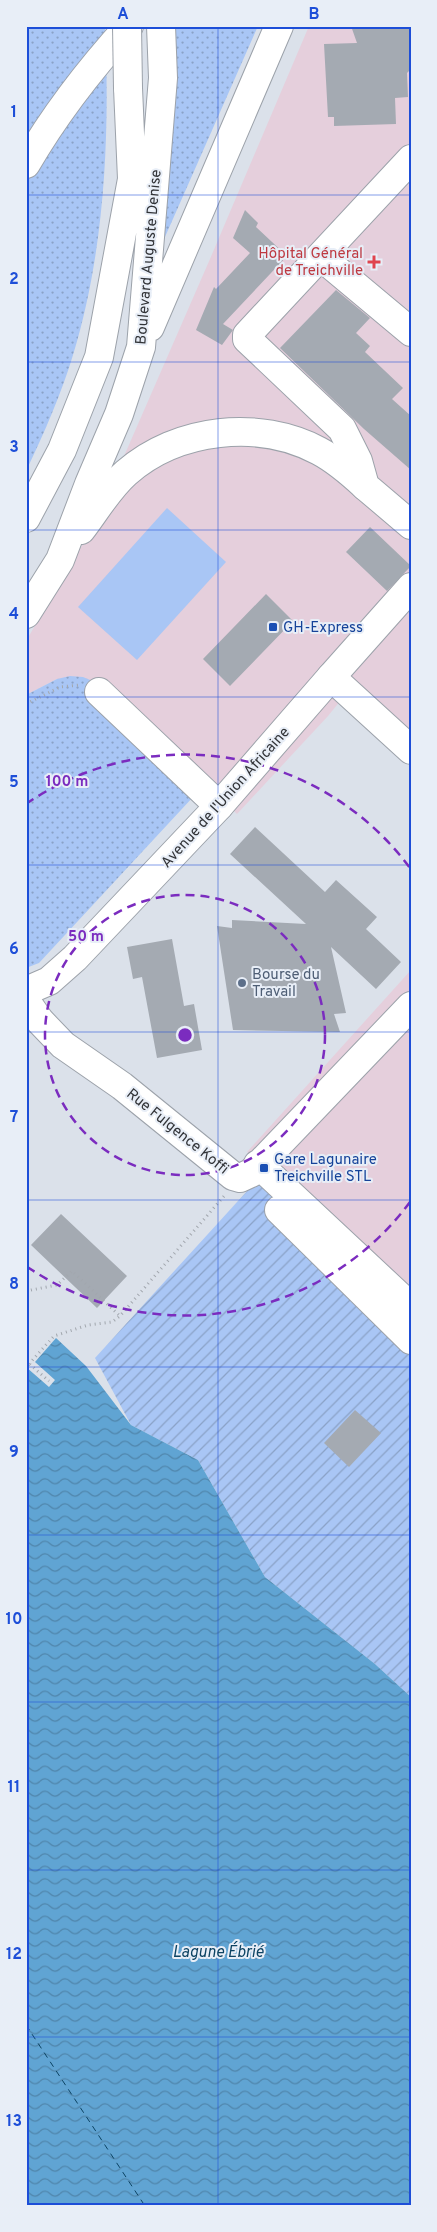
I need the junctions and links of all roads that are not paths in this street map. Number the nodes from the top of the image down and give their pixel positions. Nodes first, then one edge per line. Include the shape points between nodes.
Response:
1 (128, 26) edge
2 (161, 26) edge
3 (279, 26) edge
4 (411, 160) edge
5 (26, 164) edge
6 (332, 266) dead end
7 (411, 332) edge
8 (141, 347) junction
9 (365, 486) junction
10 (26, 518) edge
11 (411, 525) edge
12 (60, 560) junction
13 (411, 587) edge
14 (26, 614) edge
15 (331, 677) junction
16 (98, 692) road end
17 (411, 750) edge
18 (219, 806) junction
19 (26, 991) edge
20 (26, 1001) edge
21 (411, 1006) edge
22 (249, 1171) junction
23 (279, 1210) dead end
24 (411, 1307) edge
25 (411, 1340) edge

1 - 5 main road via 68,99
1 - 10 main road, Boulevard Auguste Denise, bridge via 132,178 99,356 62,450
2 - 8 main road, Boulevard Auguste Denise via 163,78
3 - 8 main road
4 - 9 main road via 247,334 247,339 342,428 358,461
6 - 7 main road
8 - 12 main road, Boulevard Auguste Denise via 119,414
9 - 11 main road
9 - 12 main road via 319,451 284,438 252,432 222,432 184,440 154,452 125,474
12 - 14 main road, Boulevard Auguste Denise
13 - 15 main road, Avenue de l'Union Africaine
15 - 17 main road
15 - 18 main road, Avenue de l'Union Africaine
16 - 18 main road
18 - 19 main road, Avenue de l'Union Africaine via 75,958 49,981
20 - 22 main road, Rue Fulgence Koffi via 63,1045 122,1086 234,1176
21 - 22 main road
22 - 24 main road, Rue Fulgence Koffi
23 - 25 main road

